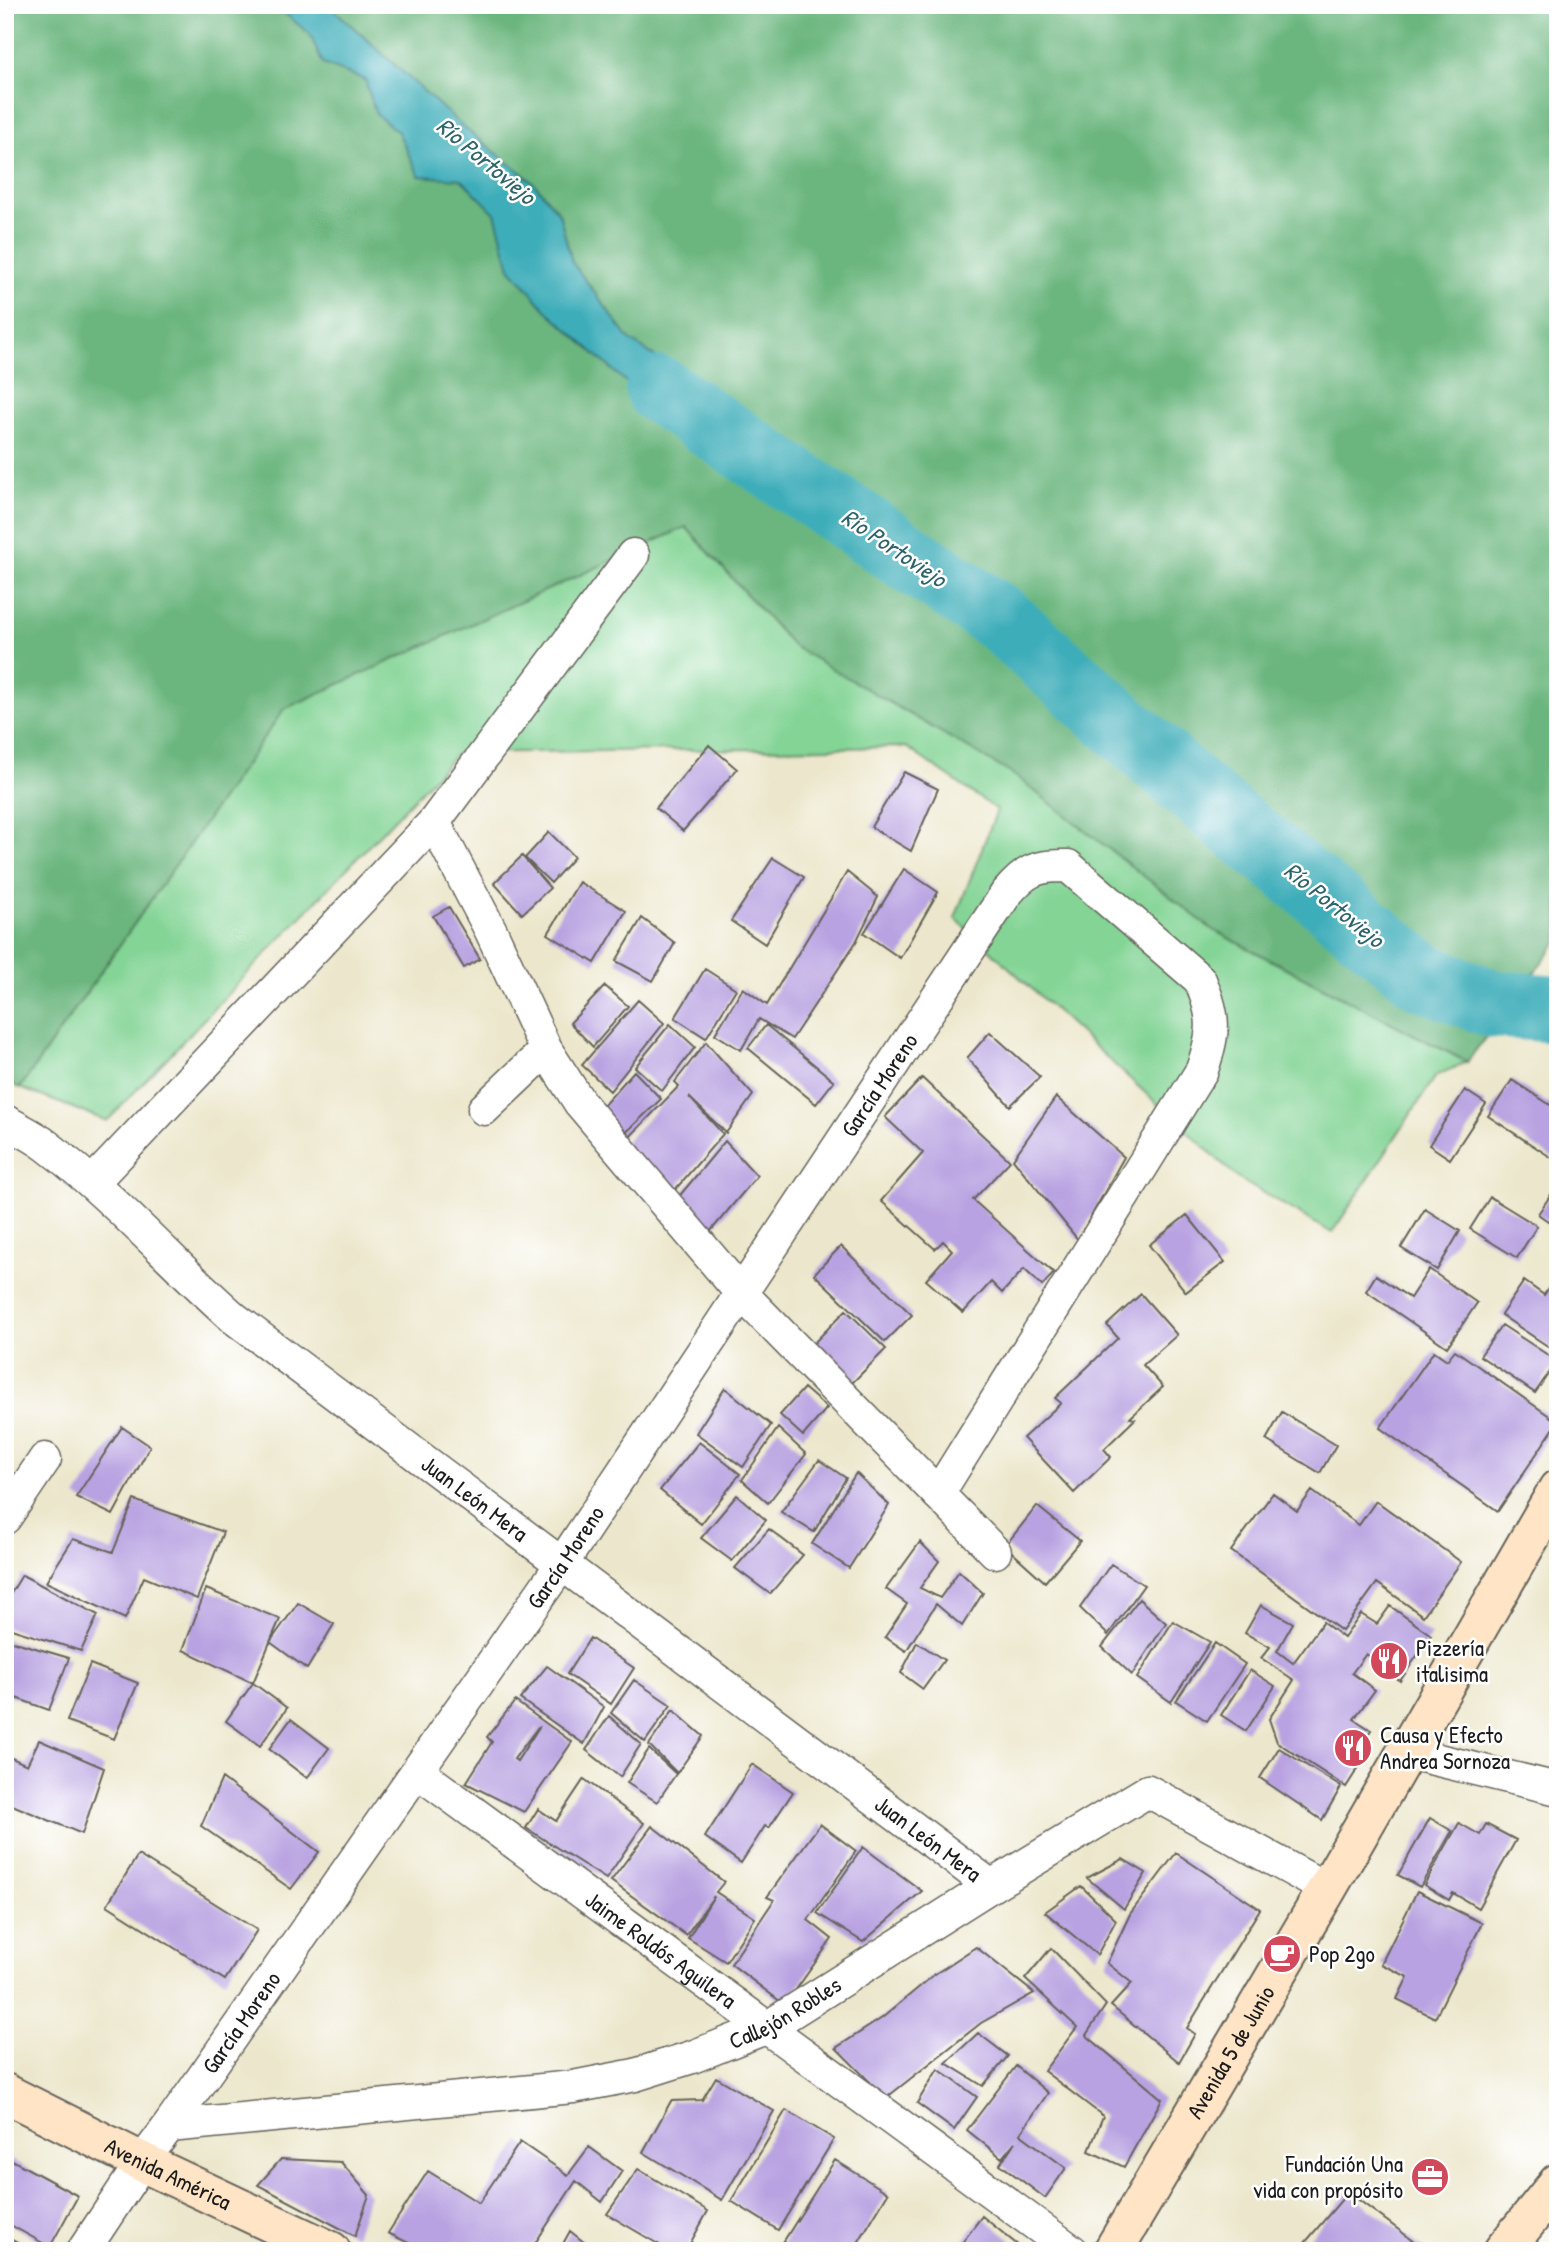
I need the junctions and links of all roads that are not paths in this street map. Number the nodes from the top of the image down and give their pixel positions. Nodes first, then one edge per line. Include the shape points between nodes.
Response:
1 (633, 555) dead end
2 (434, 822) junction
3 (546, 1050) junction
4 (484, 1109) dead end
5 (5, 1121) edge
6 (92, 1183) junction
7 (742, 1294) junction
8 (45, 1459) dead end
9 (1558, 1489) edge
10 (938, 1494) junction
11 (5, 1518) edge
12 (995, 1552) dead end
13 (561, 1565) junction
14 (1405, 1752) junction
15 (418, 1772) junction
16 (1558, 1789) edge
17 (991, 1886) junction
18 (1326, 1889) junction
19 (768, 2027) junction
20 (5, 2093) edge
21 (170, 2126) junction
22 (142, 2162) junction
23 (1558, 2183) edge
24 (1544, 2226) edge
25 (83, 2251) edge
26 (331, 2251) edge
27 (1072, 2251) edge
28 (1113, 2251) edge
29 (1503, 2251) edge

1 - 2 street
2 - 3 street
2 - 6 street
3 - 4 street
3 - 7 street via 580,1103
5 - 6 street, Juan León Mera via 45,1144
6 - 13 street, Juan León Mera via 234,1318
7 - 10 street
7 - 10 street, García Moreno via 1021,876 1045,865 1068,866 1200,980 1211,1006 1213,1038 1202,1070
7 - 13 street, García Moreno
8 - 11 street
9 - 14 street, Avenida 5 de Junio
10 - 12 street
13 - 15 street, García Moreno
13 - 17 street, Juan León Mera
14 - 16 street
14 - 18 street, Avenida 5 de Junio
15 - 19 street, Jaime Roldós Aguilera
15 - 21 street, García Moreno
17 - 18 street, Callejón Robles via 1148,1791
17 - 19 street, Callejón Robles
18 - 28 street, Avenida 5 de Junio
19 - 21 street, Callejón Robles via 635,2075 573,2087
19 - 27 street, Jaime Roldós Aguilera
20 - 22 street, Avenida América
21 - 22 street, García Moreno
22 - 25 street, García Moreno
22 - 26 street, Avenida América
23 - 24 street
24 - 29 street

